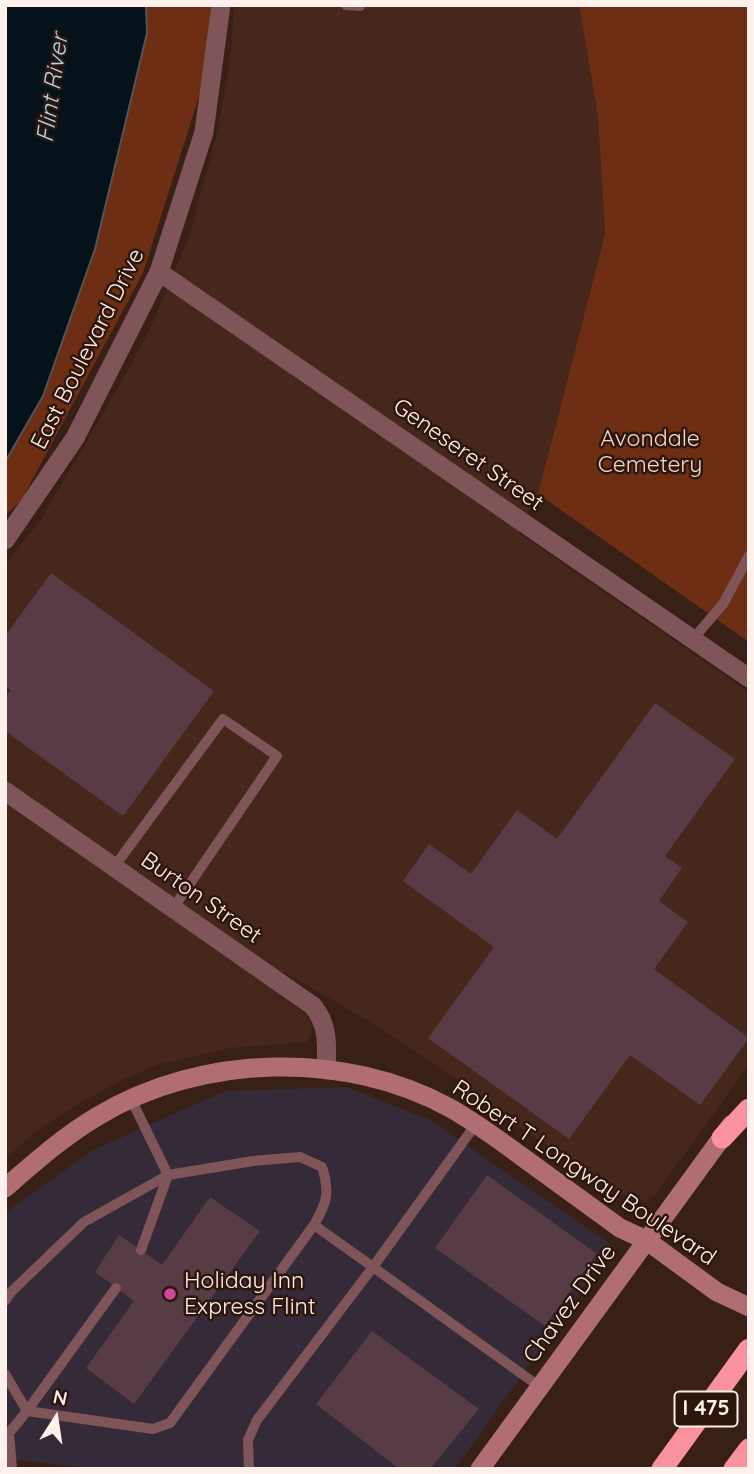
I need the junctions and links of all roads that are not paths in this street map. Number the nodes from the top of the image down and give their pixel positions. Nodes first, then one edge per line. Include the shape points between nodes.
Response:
1 (221, 5) edge
2 (346, 5) edge
3 (360, 6) edge
4 (159, 272) junction
5 (5, 540) edge
6 (749, 556) edge
7 (693, 639) junction
8 (749, 678) edge
9 (5, 791) edge
10 (114, 867) junction
11 (174, 907) junction
12 (326, 1070) junction
13 (131, 1099) junction
14 (749, 1100) edge
15 (749, 1109) edge
16 (476, 1124) junction
17 (722, 1138) junction
18 (168, 1175) junction
19 (5, 1188) edge
20 (314, 1225) junction
21 (646, 1240) junction
22 (141, 1251) dead end
23 (373, 1267) junction
24 (116, 1288) dead end
25 (5, 1301) edge
26 (749, 1307) edge
27 (749, 1349) edge
28 (5, 1374) edge
29 (540, 1387) junction
30 (27, 1411) junction
31 (749, 1449) edge
32 (12, 1469) edge
33 (249, 1469) edge
34 (480, 1469) edge
35 (662, 1469) edge
36 (734, 1469) edge

1 - 4 street, East Boulevard Drive via 204,132
2 - 3 lane
4 - 5 street, East Boulevard Drive via 75,438
4 - 7 street, Geneseret Street
6 - 7 lane via 723,604
7 - 8 street, Geneseret Street
9 - 10 street, Burton Street
10 - 11 street, Burton Street
10 - 11 lane via 223,719 277,756
11 - 12 street, Burton Street via 313,1006 326,1030
12 - 13 main road, Robert T Longway Boulevard via 226,1071
12 - 16 main road, Robert T Longway Boulevard via 415,1092
13 - 18 lane
13 - 19 main road, Robert T Longway Boulevard via 71,1133
14 - 17 main road, Chavez Drive
15 - 17 highway
16 - 21 main road, Robert T Longway Boulevard via 620,1227
16 - 23 lane
17 - 21 main road, Chavez Drive
18 - 20 lane via 300,1157 322,1167 329,1187
18 - 22 lane
18 - 25 lane via 84,1222
20 - 23 lane
20 - 30 lane via 170,1423 153,1429
21 - 26 main road, Robert T Longway Boulevard via 717,1292
21 - 29 main road, Chavez Drive
23 - 29 lane
23 - 33 lane via 257,1420 248,1440
24 - 30 lane
27 - 35 highway, I 475
28 - 30 lane
29 - 34 main road, Chavez Drive
30 - 32 lane via 9,1433
31 - 36 highway, I 475

